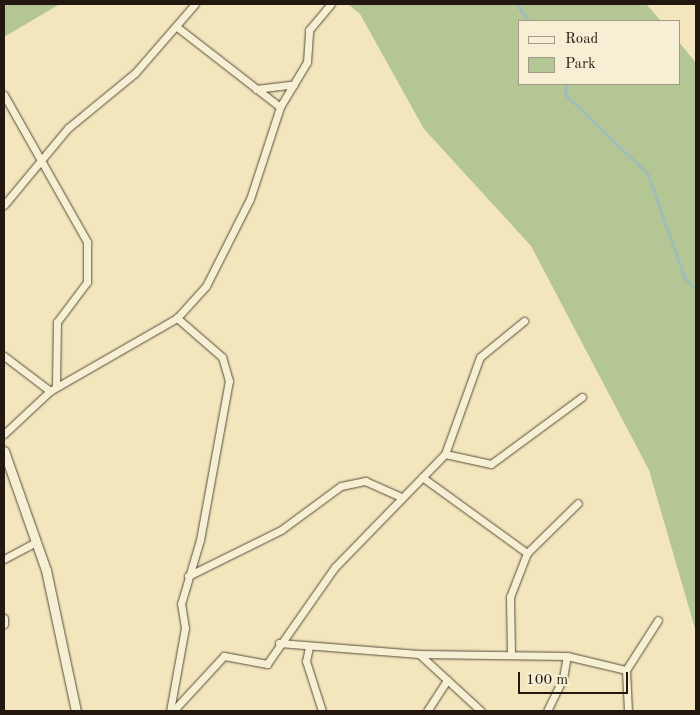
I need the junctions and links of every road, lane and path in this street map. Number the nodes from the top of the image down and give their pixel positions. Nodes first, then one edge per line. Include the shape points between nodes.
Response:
1 (195, 4) edge
2 (331, 4) edge
3 (176, 27) junction
4 (294, 84) junction
5 (256, 88) junction
6 (4, 95) edge
7 (280, 107) junction
8 (41, 161) junction
9 (4, 204) edge
10 (177, 318) junction
11 (524, 321) dead end
12 (4, 356) edge
13 (53, 389) junction
14 (582, 397) dead end
15 (4, 434) edge
16 (4, 452) edge
17 (445, 454) junction
18 (422, 477) junction
19 (399, 496) junction
20 (578, 503) dead end
21 (36, 542) junction
22 (527, 553) junction
23 (4, 559) edge
24 (188, 576) junction
25 (4, 618) edge
26 (658, 620) dead end
27 (4, 624) edge
28 (279, 643) junction
29 (309, 647) junction
30 (419, 654) junction
31 (511, 655) junction
32 (567, 656) junction
33 (626, 670) junction
34 (447, 680) junction
35 (76, 711) edge
36 (172, 711) edge
37 (322, 711) edge
38 (427, 711) edge
39 (481, 711) edge
40 (548, 711) edge
41 (628, 711) edge

1 - 3 street
2 - 4 street via 309,30 307,62
3 - 5 street
3 - 8 street via 109,99 68,128
4 - 5 street
4 - 7 street
5 - 7 street
6 - 8 street
7 - 10 street via 227,249 206,286
8 - 9 street
8 - 13 street via 87,242 87,282 57,322
10 - 13 street
10 - 24 street via 228,368 200,540
11 - 17 street via 480,357
12 - 13 street
13 - 15 street
14 - 17 street via 491,464
16 - 21 street
17 - 18 street
18 - 19 street
18 - 22 street
19 - 24 street via 364,481 342,486 281,530
19 - 28 street via 335,567
20 - 22 street
21 - 23 street
21 - 35 street
22 - 31 street via 510,597
24 - 36 street via 181,604 184,628
25 - 27 street
26 - 33 street
28 - 29 street
28 - 36 street via 263,666 224,656
29 - 30 street
29 - 37 street via 306,661
30 - 31 street
30 - 34 street
31 - 32 street
32 - 33 street
32 - 40 street via 563,678
33 - 41 street
34 - 38 street
34 - 39 street

